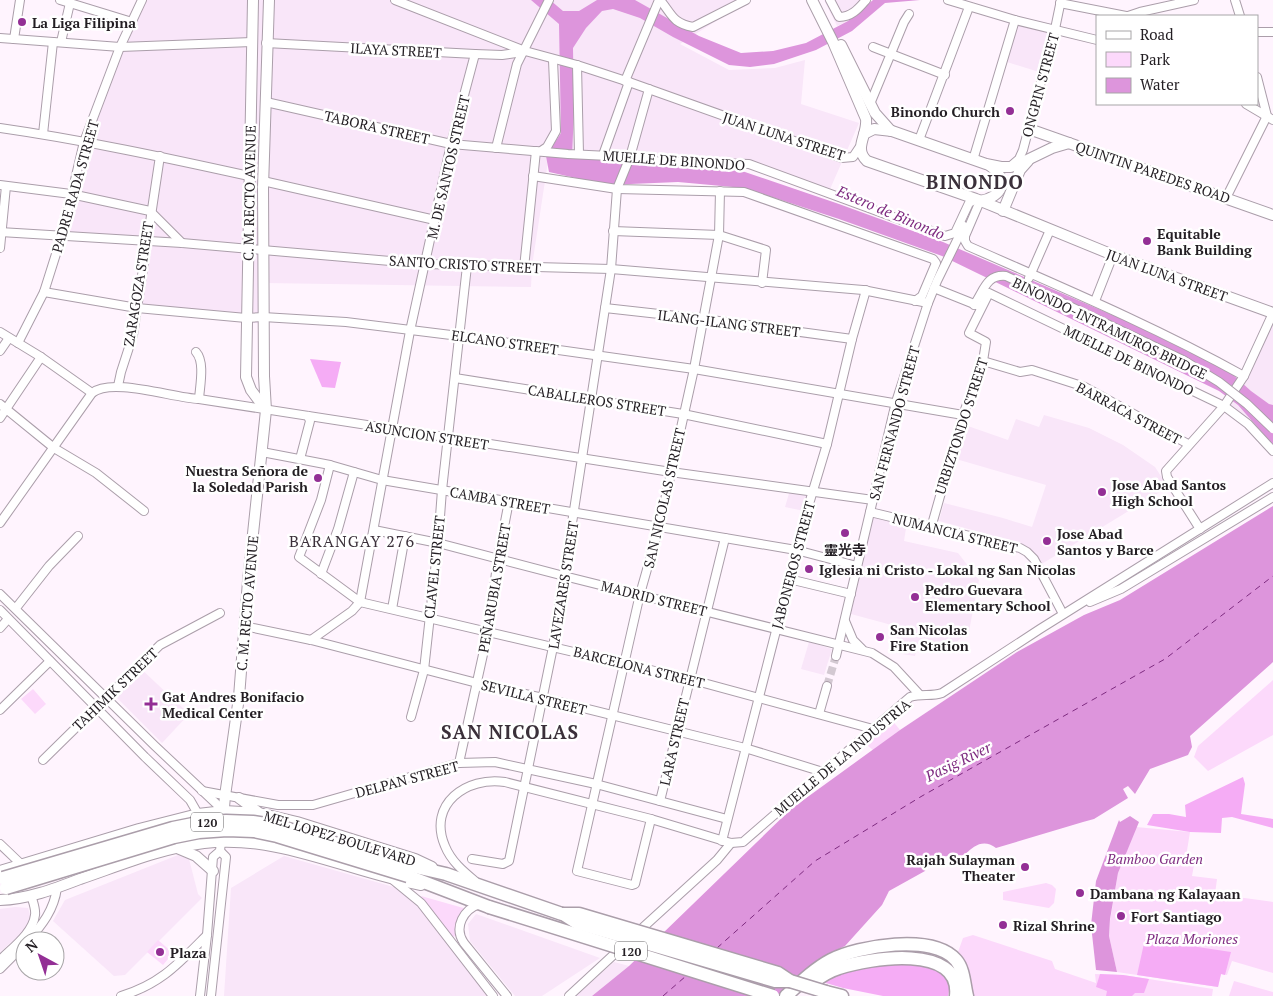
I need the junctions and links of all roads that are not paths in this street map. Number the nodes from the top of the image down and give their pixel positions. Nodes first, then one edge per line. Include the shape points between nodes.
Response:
1 (20, 0) edge
2 (60, 0) edge
3 (142, 0) edge
4 (253, 0) edge
5 (269, 0) edge
6 (395, 0) edge
7 (549, 0) edge
8 (746, 0) edge
9 (812, 0) edge
10 (818, 0) edge
11 (830, 0) edge
12 (866, 0) edge
13 (948, 0) edge
14 (1194, 0) edge
15 (1235, 0) edge
16 (659, 2) edge
17 (1060, 2) edge
18 (70, 3) junction
19 (969, 7) junction
20 (909, 14) dead end
21 (1122, 15) edge
22 (1130, 15) edge
23 (1240, 15) edge
24 (1015, 20) junction
25 (132, 22) junction
26 (827, 22) junction
27 (1055, 30) junction
28 (1258, 32) edge
29 (1273, 32) edge
30 (0, 38) edge
31 (14, 39) junction
32 (1096, 40) edge
33 (835, 41) junction
34 (52, 42) junction
35 (61, 42) junction
36 (252, 42) junction
37 (266, 43) junction
38 (120, 47) junction
39 (873, 48) dead end
40 (525, 52) junction
41 (476, 54) junction
42 (890, 54) junction
43 (554, 60) junction
44 (576, 65) junction
45 (944, 75) junction
46 (1258, 80) edge
47 (627, 82) junction
48 (649, 89) junction
49 (266, 102) junction
50 (870, 104) junction
51 (1248, 105) edge
52 (1270, 118) edge
53 (0, 128) edge
54 (1029, 128) junction
55 (892, 131) junction
56 (43, 134) junction
57 (864, 134) junction
58 (919, 140) junction
59 (84, 142) junction
60 (1069, 143) junction
61 (451, 144) junction
62 (496, 148) junction
63 (859, 148) junction
64 (538, 151) junction
65 (578, 154) junction
66 (603, 155) junction
67 (160, 156) junction
68 (1030, 158) junction
69 (629, 160) junction
70 (973, 160) junction
71 (986, 164) junction
72 (1011, 167) junction
73 (249, 176) junction
74 (533, 176) junction
75 (263, 181) junction
76 (3, 186) edge
77 (618, 187) junction
78 (720, 191) junction
79 (71, 194) junction
80 (1226, 198) junction
81 (978, 200) junction
82 (150, 211) junction
83 (1003, 211) junction
84 (1273, 214) edge
85 (434, 220) junction
86 (1050, 230) junction
87 (613, 231) junction
88 (1, 233) edge
89 (62, 235) junction
90 (719, 235) junction
91 (147, 241) junction
92 (182, 242) junction
93 (0, 248) edge
94 (248, 249) junction
95 (264, 250) junction
96 (1113, 255) junction
97 (425, 264) junction
98 (467, 266) junction
99 (524, 268) junction
100 (611, 270) junction
101 (1030, 275) junction
102 (712, 278) junction
103 (762, 283) junction
104 (1026, 285) junction
105 (934, 288) junction
106 (866, 290) junction
107 (44, 292) junction
108 (915, 300) junction
109 (1095, 301) junction
110 (928, 304) junction
111 (977, 306) junction
112 (138, 308) junction
113 (605, 308) junction
114 (1273, 313) edge
115 (263, 317) junction
116 (246, 318) junction
117 (704, 319) junction
118 (410, 331) junction
119 (0, 332) edge
120 (459, 336) junction
121 (9, 338) junction
122 (852, 339) junction
123 (18, 343) junction
124 (0, 351) edge
125 (196, 352) dead end
126 (597, 355) junction
127 (41, 357) junction
128 (983, 361) junction
129 (694, 369) junction
130 (264, 376) junction
131 (246, 377) junction
132 (454, 378) junction
133 (1242, 378) junction
134 (118, 386) junction
135 (92, 393) junction
136 (840, 393) junction
137 (199, 399) junction
138 (591, 399) junction
139 (896, 402) junction
140 (1226, 403) junction
141 (3, 407) edge
142 (266, 410) junction
143 (683, 414) junction
144 (963, 415) junction
145 (308, 416) junction
146 (0, 418) edge
147 (393, 429) junction
148 (1273, 429) edge
149 (448, 438) junction
150 (827, 444) junction
151 (1188, 444) junction
152 (54, 448) junction
153 (1273, 451) edge
154 (262, 452) junction
155 (582, 458) junction
156 (300, 460) junction
157 (330, 465) junction
158 (354, 472) junction
159 (671, 472) junction
160 (382, 480) junction
161 (1273, 483) edge
162 (442, 490) junction
163 (812, 492) junction
164 (1273, 497) edge
165 (873, 500) junction
166 (510, 501) junction
167 (144, 511) dead end
168 (574, 512) junction
169 (870, 512) junction
170 (1, 518) edge
171 (659, 526) junction
172 (931, 528) junction
173 (1200, 529) junction
174 (374, 530) junction
175 (78, 536) dead end
176 (404, 536) junction
177 (725, 538) junction
178 (438, 542) junction
179 (796, 550) junction
180 (498, 558) junction
181 (857, 566) junction
182 (321, 574) junction
183 (564, 576) junction
184 (789, 579) junction
185 (640, 594) junction
186 (851, 594) junction
187 (0, 595) edge
188 (360, 602) junction
189 (16, 608) junction
190 (392, 609) junction
191 (0, 610) edge
192 (706, 611) junction
193 (1066, 612) junction
194 (220, 613) dead end
195 (429, 617) junction
196 (845, 618) junction
197 (8, 619) junction
198 (244, 626) junction
199 (0, 628) edge
200 (776, 630) junction
201 (488, 632) junction
202 (311, 640) junction
203 (839, 644) junction
204 (554, 647) junction
205 (864, 650) junction
206 (836, 656) tunnel mouth
207 (50, 661) junction
208 (626, 664) junction
209 (424, 670) junction
210 (689, 679) junction
211 (477, 683) junction
212 (827, 686) tunnel mouth
213 (919, 694) junction
214 (106, 697) junction
215 (543, 698) junction
216 (758, 698) junction
217 (96, 707) junction
218 (0, 710) edge
219 (819, 714) junction
220 (613, 716) junction
221 (411, 718) dead end
222 (872, 729) junction
223 (677, 731) junction
224 (155, 746) junction
225 (745, 748) junction
226 (145, 757) junction
227 (43, 760) dead end
228 (459, 764) junction
229 (528, 768) junction
230 (823, 772) junction
231 (596, 784) junction
232 (524, 786) junction
233 (202, 791) junction
234 (225, 796) junction
235 (239, 798) junction
236 (660, 801) junction
237 (592, 803) junction
238 (224, 811) junction
239 (258, 813) junction
240 (198, 814) junction
241 (651, 819) junction
242 (727, 819) junction
243 (165, 822) junction
244 (722, 841) junction
245 (731, 843) junction
246 (0, 844) edge
247 (220, 846) junction
248 (174, 848) junction
249 (472, 859) dead end
250 (22, 865) junction
251 (213, 871) junction
252 (410, 871) junction
253 (446, 874) junction
254 (393, 880) junction
255 (2, 884) edge
256 (478, 884) junction
257 (57, 888) junction
258 (440, 888) junction
259 (31, 895) junction
260 (486, 905) junction
261 (36, 931) edge
262 (208, 935) junction
263 (15, 954) edge
264 (0, 960) edge
265 (0, 968) edge
266 (493, 978) junction
267 (485, 985) junction
268 (121, 996) edge
269 (200, 996) edge
270 (211, 996) edge
271 (493, 996) edge
272 (507, 996) edge
273 (569, 996) edge
274 (773, 996) edge
275 (786, 996) edge
276 (797, 996) edge
277 (842, 996) edge
278 (956, 996) edge
279 (966, 996) edge

1 - 31 street
2 - 18 street
3 - 25 street, PADRE RADA STREET
4 - 36 main road, C. M. RECTO AVENUE
5 - 37 main road, C. M. RECTO AVENUE
6 - 40 street, JUAN LUNA STREET
7 - 40 street
8 - 16 street via 691,28 675,20
9 - 26 main road
10 - 26 main road
11 - 12 street via 839,17 844,17 856,12
13 - 19 street
14 - 22 street
15 - 23 street
16 - 47 street
17 - 21 street
17 - 27 street, ONGPIN STREET
18 - 25 street
18 - 35 street
19 - 24 street
19 - 45 street
20 - 42 street
24 - 27 street
24 - 70 street
25 - 38 street, PADRE RADA STREET
26 - 33 main road
27 - 32 street
27 - 54 street, ONGPIN STREET
28 - 29 street
30 - 31 street
31 - 34 street
33 - 50 main road
33 - 57 main road via 866,119
34 - 35 street
34 - 56 street
35 - 38 street
36 - 38 street
36 - 73 main road, C. M. RECTO AVENUE
37 - 41 street, ILAYA STREET
37 - 49 main road, C. M. RECTO AVENUE
38 - 59 street, PADRE RADA STREET
39 - 42 street
40 - 41 street, ILAYA STREET
40 - 43 street, JUAN LUNA STREET
40 - 62 street via 513,79
41 - 61 street, M. DE SANTOS STREET
42 - 45 street
42 - 50 street
43 - 44 street, JUAN LUNA STREET
43 - 64 street via 556,131 547,147
44 - 47 street, JUAN LUNA STREET
44 - 65 street
45 - 58 street
46 - 52 street
47 - 48 street, JUAN LUNA STREET
47 - 66 street
48 - 63 street, JUAN LUNA STREET via 842,158 852,157
48 - 69 street, LAVEZARES STREET
49 - 61 street, TABORA STREET
49 - 75 main road, C. M. RECTO AVENUE
50 - 55 main road
51 - 52 street
52 - 80 street
53 - 56 street
54 - 60 main road
54 - 72 street, ONGPIN STREET via 1021,154
55 - 57 main road via 874,129
55 - 58 main road
56 - 59 street
57 - 63 main road
58 - 70 main road
59 - 67 street
59 - 79 street, PADRE RADA STREET
60 - 68 main road, QUINTIN PAREDES ROAD
60 - 80 main road, QUINTIN PAREDES ROAD
61 - 62 street, TABORA STREET
61 - 85 street, M. DE SANTOS STREET
62 - 64 street, TABORA STREET
63 - 81 main road, JUAN LUNA STREET via 864,159 871,164
64 - 65 street, TABORA STREET
64 - 74 street
65 - 66 street, MUELLE DE BINONDO
66 - 69 street, MUELLE DE BINONDO
67 - 73 street
67 - 82 street, ZARAGOZA STREET
68 - 72 main road, QUINTIN PAREDES ROAD
68 - 83 main road via 1020,170
69 - 77 street, LAVEZARES STREET
69 - 81 street, MUELLE DE BINONDO via 749,164 945,236 955,233 969,202
70 - 71 main road
71 - 72 main road
71 - 81 main road via 1001,177 1002,184 994,196
73 - 94 main road, C. M. RECTO AVENUE
74 - 77 street, MUELLE DE BINONDO
74 - 99 street
75 - 85 street
75 - 95 main road, C. M. RECTO AVENUE
76 - 79 street
76 - 88 street
77 - 78 street, MUELLE DE BINONDO
77 - 87 street, LAVEZARES STREET
78 - 90 street, SAN NICOLAS STREET
78 - 108 street, MUELLE DE BINONDO via 744,192 933,259 936,263 922,296
79 - 82 street
79 - 89 street, PADRE RADA STREET
80 - 84 main road, QUINTIN PAREDES ROAD
81 - 83 main road, JUAN LUNA STREET
81 - 101 street via 965,236 966,243
81 - 105 street, SAN FERNANDO STREET
82 - 91 street, ZARAGOZA STREET
82 - 92 street
83 - 86 main road, JUAN LUNA STREET
85 - 97 street, M. DE SANTOS STREET
86 - 96 main road, JUAN LUNA STREET
86 - 101 street
87 - 90 street
87 - 100 street, LAVEZARES STREET
88 - 89 street, SANTO CRISTO STREET
88 - 93 street
89 - 91 street, SANTO CRISTO STREET
89 - 107 street, PADRE RADA STREET
90 - 102 street, SAN NICOLAS STREET
90 - 103 street via 766,250
91 - 92 street, SANTO CRISTO STREET
91 - 112 street, ZARAGOZA STREET
92 - 94 street, SANTO CRISTO STREET
94 - 95 street, SANTO CRISTO STREET
94 - 116 main road, C. M. RECTO AVENUE
95 - 97 street, SANTO CRISTO STREET
95 - 115 main road, C. M. RECTO AVENUE
96 - 109 street
96 - 114 main road, JUAN LUNA STREET
97 - 98 street, SANTO CRISTO STREET
97 - 118 street, M. DE SANTOS STREET
98 - 99 street, SANTO CRISTO STREET
98 - 120 street, CLAVEL STREET
99 - 100 street, SANTO CRISTO STREET
100 - 102 street, SANTO CRISTO STREET
100 - 113 street, LAVEZARES STREET
101 - 104 street
101 - 109 street
102 - 103 street, SANTO CRISTO STREET
102 - 117 street, SAN NICOLAS STREET
103 - 106 street, SANTO CRISTO STREET
104 - 111 street, BINONDO-INTRAMUROS BRIDGE via 1006,276 990,279
104 - 148 street, BINONDO-INTRAMUROS BRIDGE, bridge via 1183,360 1220,382
105 - 110 street, SAN FERNANDO STREET
105 - 111 street
106 - 108 street, SANTO CRISTO STREET
106 - 122 street, JABONEROS STREET
107 - 112 street, ELCANO STREET
107 - 123 street, PADRE RADA STREET
108 - 110 street, SANTO CRISTO STREET
109 - 133 street via 1199,351
110 - 139 street, SAN FERNANDO STREET
111 - 128 street, URBIZTONDO STREET via 969,333 986,342
111 - 140 street, MUELLE DE BINONDO via 991,293
112 - 116 street, ELCANO STREET
112 - 134 street, ZARAGOZA STREET
113 - 117 street, ILANG-ILANG STREET
113 - 126 street, LAVEZARES STREET
114 - 133 street
115 - 116 street, ELCANO STREET
115 - 118 street, ELCANO STREET via 346,322
115 - 130 main road, C. M. RECTO AVENUE
116 - 131 main road, C. M. RECTO AVENUE
117 - 122 street, ILANG-ILANG STREET
117 - 129 street, SAN NICOLAS STREET
118 - 120 street, ELCANO STREET
118 - 147 street, M. DE SANTOS STREET
119 - 121 street
120 - 126 street, ELCANO STREET
120 - 132 street, CLAVEL STREET
121 - 123 street
121 - 124 street
122 - 136 street, JABONEROS STREET
123 - 127 street
125 - 137 street via 201,362
126 - 129 street, ELCANO STREET
126 - 138 street, LAVEZARES STREET
127 - 135 street
127 - 141 street
128 - 144 street, URBIZTONDO STREET
128 - 151 street, BARRACA STREET via 1020,372 1032,370 1090,389
129 - 136 street, ELCANO STREET
129 - 143 street, SAN NICOLAS STREET
130 - 131 main road via 255,384
130 - 142 main road, C. M. RECTO AVENUE
131 - 142 main road, C. M. RECTO AVENUE via 250,390
132 - 138 street, CABALLEROS STREET
132 - 149 street, CLAVEL STREET
133 - 140 street
134 - 135 street, ASUNCION STREET
134 - 137 street, ASUNCION STREET
135 - 152 street
136 - 139 street, ELCANO STREET
136 - 150 street, JABONEROS STREET
137 - 142 street, ASUNCION STREET
138 - 143 street, CABALLEROS STREET
138 - 155 street, LAVEZARES STREET
139 - 144 street, ELCANO STREET
139 - 165 street, SAN FERNANDO STREET
140 - 151 street
140 - 153 street, MUELLE DE BINONDO
141 - 146 street
141 - 152 street
142 - 145 street, ASUNCION STREET
142 - 154 main road, C. M. RECTO AVENUE
143 - 150 street, CABALLEROS STREET
143 - 159 street, SAN NICOLAS STREET
144 - 172 street, URBIZTONDO STREET
145 - 147 street, ASUNCION STREET
145 - 156 street via 310,421
147 - 149 street, ASUNCION STREET
147 - 160 street, M. DE SANTOS STREET
149 - 155 street, ASUNCION STREET
149 - 162 street, CLAVEL STREET
150 - 163 street, JABONEROS STREET
151 - 173 street via 1166,471
152 - 167 street via 96,473
152 - 170 street
154 - 156 street, CAMBA STREET
154 - 198 main road, C. M. RECTO AVENUE
155 - 159 street, ASUNCION STREET
155 - 168 street, LAVEZARES STREET
156 - 157 street, CAMBA STREET
157 - 158 street, CAMBA STREET
157 - 182 street, BARCELONA STREET via 321,500 299,557
158 - 160 street, CAMBA STREET
158 - 182 street
159 - 163 street, ASUNCION STREET
159 - 171 street, SAN NICOLAS STREET
160 - 162 street, CAMBA STREET
160 - 174 street, M. DE SANTOS STREET
161 - 173 street, MUELLE DE LA INDUSTRIA
162 - 166 street, CAMBA STREET
162 - 178 street, CLAVEL STREET
163 - 165 street, ASUNCION STREET
163 - 179 street, JABONEROS STREET
164 - 193 street via 1121,589
165 - 169 street, SAN FERNANDO STREET
166 - 168 street, CAMBA STREET
166 - 180 street, PEÑARUBIA STREET
168 - 171 street, CAMBA STREET
168 - 183 street, LAVEZARES STREET
169 - 172 street, NUMANCIA STREET
169 - 181 street, SAN FERNANDO STREET
171 - 177 street, CAMBA STREET
171 - 185 street, SAN NICOLAS STREET
172 - 193 street, NUMANCIA STREET via 1027,552
173 - 193 street, MUELLE DE LA INDUSTRIA
174 - 176 street, MADRID STREET
174 - 188 street, M. DE SANTOS STREET
175 - 189 street
176 - 178 street, MADRID STREET
176 - 190 street
177 - 179 street, CAMBA STREET
177 - 192 street, LARA STREET
178 - 180 street, MADRID STREET
178 - 195 street, CLAVEL STREET
179 - 181 street, CAMBA STREET
179 - 184 street, JABONEROS STREET
180 - 183 street, MADRID STREET
180 - 201 street, PEÑARUBIA STREET
181 - 186 street, SAN FERNANDO STREET
182 - 188 street, BARCELONA STREET
183 - 185 street, MADRID STREET
183 - 204 street, LAVEZARES STREET
184 - 186 street
184 - 200 street, JABONEROS STREET
185 - 192 street, MADRID STREET
185 - 208 street, SAN NICOLAS STREET
186 - 196 street, SAN FERNANDO STREET
187 - 189 street
188 - 190 street, BARCELONA STREET
188 - 202 street
189 - 214 street
190 - 195 street, BARCELONA STREET
191 - 197 street
192 - 200 street, MADRID STREET
192 - 210 street, LARA STREET
193 - 213 street, MUELLE DE LA INDUSTRIA via 942,693 934,696
194 - 214 street, TAHIMIK STREET via 160,645
195 - 201 street, BARCELONA STREET
195 - 209 street, CLAVEL STREET
196 - 203 street, SAN FERNANDO STREET
196 - 205 street via 853,640
197 - 199 street
197 - 207 street
198 - 202 street, SEVILLA STREET
198 - 234 main road, C. M. RECTO AVENUE via 239,696
200 - 203 street, MADRID STREET
200 - 216 street, JABONEROS STREET
201 - 204 street, BARCELONA STREET
201 - 211 street, PEÑARUBIA STREET
202 - 209 street, SEVILLA STREET
203 - 205 street, MADRID STREET
203 - 206 street, SAN FERNANDO STREET
204 - 208 street, BARCELONA STREET
204 - 215 street, LAVEZARES STREET
205 - 213 street, MADRID STREET via 883,659
207 - 217 street
207 - 218 street
208 - 210 street, BARCELONA STREET
208 - 220 street, SAN NICOLAS STREET
209 - 211 street, SEVILLA STREET
209 - 221 street, CLAVEL STREET
210 - 216 street, BARCELONA STREET
210 - 223 street, LARA STREET
211 - 215 street, SEVILLA STREET
211 - 228 street, PEÑARUBIA STREET
212 - 219 street
213 - 222 street, MUELLE DE LA INDUSTRIA via 910,697
214 - 217 street, TAHIMIK STREET
214 - 224 street
215 - 220 street, SEVILLA STREET
215 - 229 street, LAVEZARES STREET
216 - 219 street, BARCELONA STREET
216 - 225 street, JABONEROS STREET
217 - 226 street
217 - 227 street, TAHIMIK STREET
219 - 222 street, BARCELONA STREET
220 - 223 street, SEVILLA STREET
220 - 231 street, SAN NICOLAS STREET
222 - 230 street, MUELLE DE LA INDUSTRIA
223 - 225 street, SEVILLA STREET
223 - 236 street, LARA STREET
224 - 226 street
224 - 233 street
225 - 230 street, SEVILLA STREET
225 - 242 street, JABONEROS STREET
226 - 240 street via 190,800
228 - 229 street, DELPAN STREET via 495,762
228 - 235 street, DELPAN STREET via 313,805 278,805
229 - 231 street, DELPAN STREET
229 - 232 street, LAVEZARES STREET
230 - 245 street, MUELLE DE LA INDUSTRIA via 743,842
231 - 236 street, DELPAN STREET
231 - 237 street, SAN NICOLAS STREET
232 - 237 street, DELPAN STREET
232 - 249 street, LAVEZARES STREET via 509,861 503,864
232 - 256 street, DELPAN STREET via 498,781 480,782 456,794 444,811 441,830 444,845 459,868
233 - 234 street, DELPAN STREET
233 - 238 street
234 - 235 street, DELPAN STREET
234 - 238 main road, C. M. RECTO AVENUE
235 - 239 main road
236 - 242 street, DELPAN STREET
237 - 241 street, DELPAN STREET
237 - 241 street, SAN NICOLAS STREET via 577,871 635,884
238 - 239 main road, MEL LOPEZ BOULEVARD / 120
238 - 240 main road, MEL LOPEZ BOULEVARD / 120
238 - 247 main road, C. M. RECTO AVENUE
239 - 253 main road, MEL LOPEZ BOULEVARD / 120 via 415,859
240 - 243 main road, MEL LOPEZ BOULEVARD / 120
241 - 244 street, DELPAN STREET
242 - 244 street, JABONEROS STREET
243 - 248 main road
243 - 250 main road, MEL LOPEZ BOULEVARD / 120
244 - 245 street, DELPAN STREET
245 - 273 street, MUELLE DE LA INDUSTRIA via 717,860
246 - 250 street
247 - 248 main road, MEL LOPEZ BOULEVARD / 120
247 - 251 street via 213,857
247 - 254 main road, MEL LOPEZ BOULEVARD / 120 via 241,842 287,849
247 - 270 street via 226,857
248 - 251 main road via 196,856
248 - 257 main road, MEL LOPEZ BOULEVARD / 120
250 - 255 main road, MEL LOPEZ BOULEVARD / 120
251 - 262 street
252 - 253 highway, MEL LOPEZ BOULEVARD / 120
252 - 255 highway, MEL LOPEZ BOULEVARD / 120, bridge via 278,826 226,821 173,828
252 - 258 highway, MEL LOPEZ BOULEVARD / 120
253 - 256 highway, MEL LOPEZ BOULEVARD / 120
254 - 258 main road, MEL LOPEZ BOULEVARD / 120
254 - 267 street via 421,903
255 - 259 main road, MEL LOPEZ BOULEVARD / 120
256 - 277 highway, MEL LOPEZ BOULEVARD / 120, bridge via 562,914 577,923 775,982 790,981
257 - 259 main road, MEL LOPEZ BOULEVARD / 120
257 - 261 street via 56,898
258 - 260 highway, MEL LOPEZ BOULEVARD / 120
259 - 264 street via 36,914 30,929
260 - 266 street via 473,907 466,913 460,931 462,939
260 - 274 highway, MEL LOPEZ BOULEVARD / 120, bridge
262 - 268 street via 170,972
262 - 269 street
263 - 265 street
266 - 267 street
266 - 272 street
267 - 271 street
275 - 279 highway via 820,967 849,953 877,947 916,945 934,947 954,958 962,973
276 - 278 highway via 816,979 839,968 899,958 927,960 945,968 955,981

